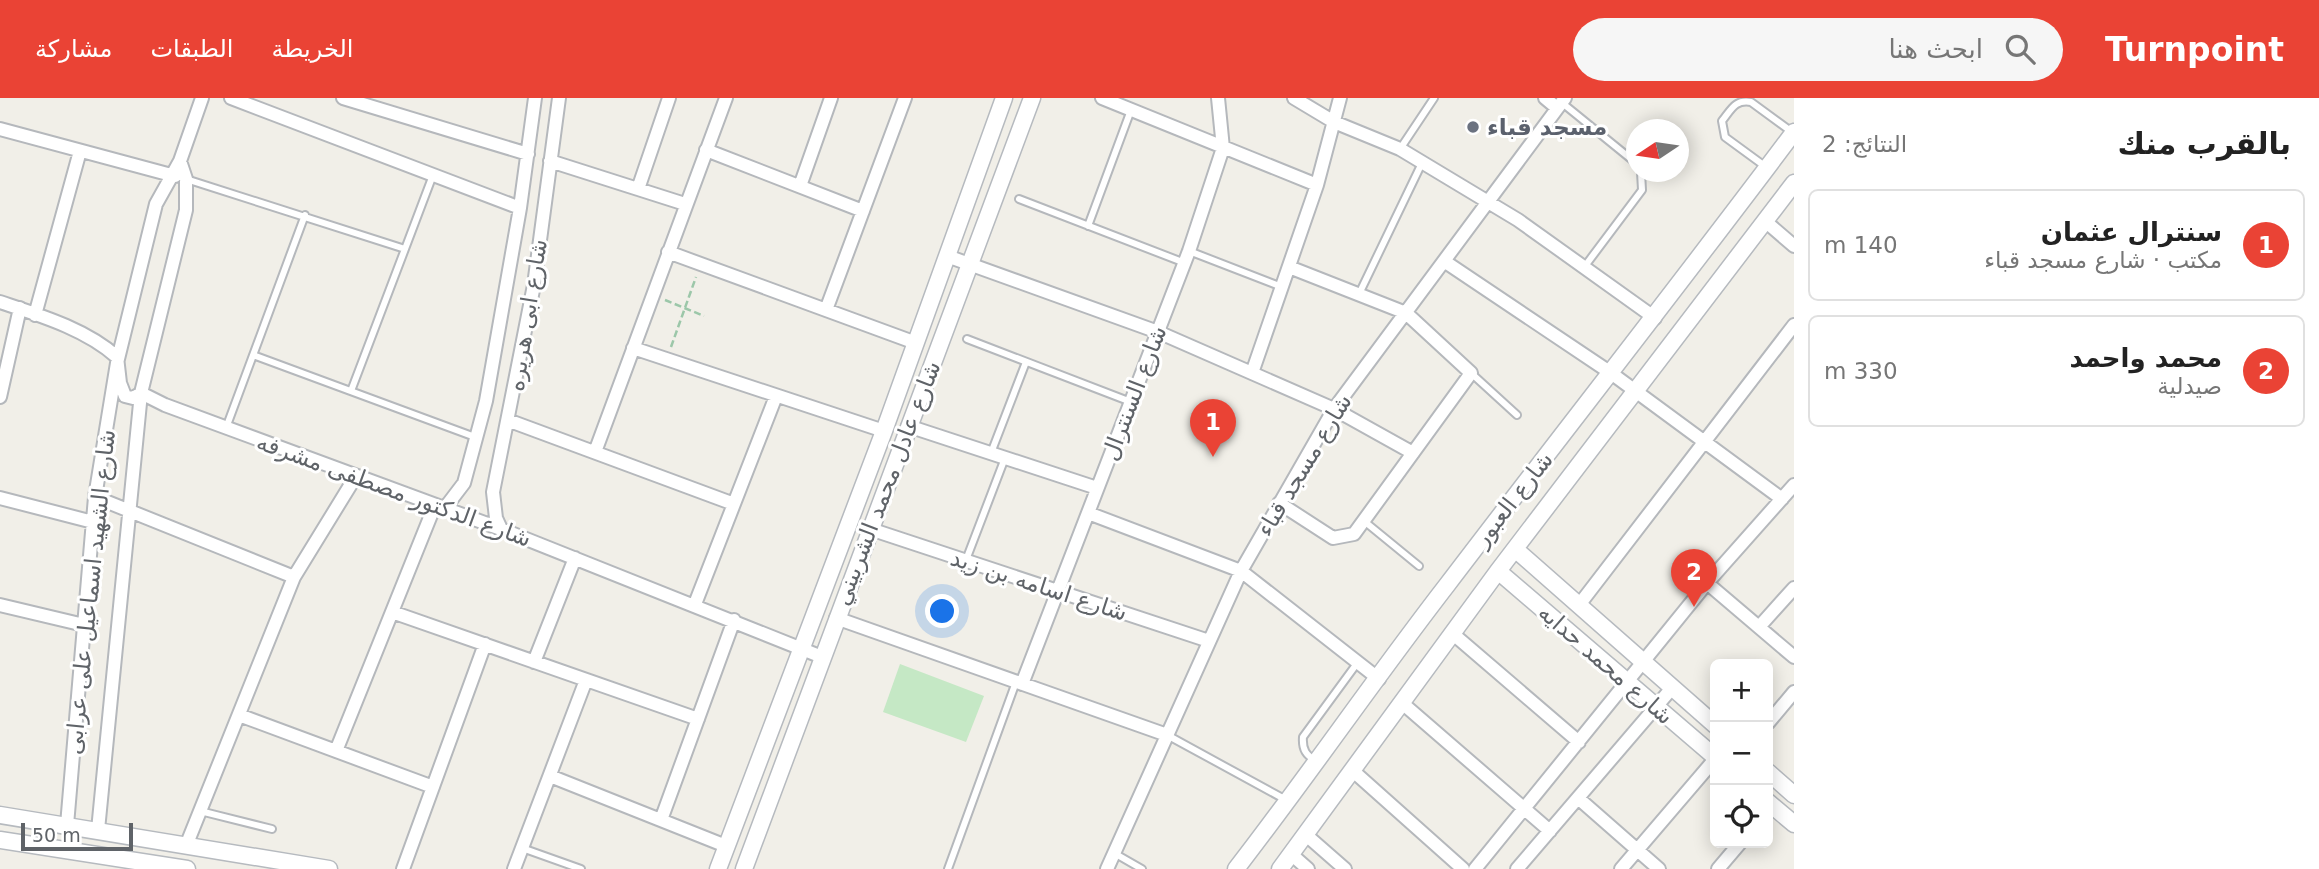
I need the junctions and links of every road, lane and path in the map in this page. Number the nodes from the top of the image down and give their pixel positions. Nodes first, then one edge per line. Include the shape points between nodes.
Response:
1 (202, 98) edge
2 (231, 98) edge
3 (343, 98) edge
4 (535, 98) edge
5 (559, 98) edge
6 (669, 98) edge
7 (726, 98) edge
8 (831, 98) edge
9 (905, 98) edge
10 (1003, 98) edge
11 (1032, 98) edge
12 (1102, 98) edge
13 (1217, 98) edge
14 (1294, 98) edge
15 (1340, 98) edge
16 (1434, 98) edge
17 (1545, 98) edge
18 (1561, 103) edge
19 (1131, 110) junction
20 (1334, 122) junction
21 (0, 129) edge
22 (1794, 133) edge
23 (530, 137) junction
24 (553, 144) junction
25 (1223, 148) junction
26 (1399, 149) junction
27 (706, 150) junction
28 (80, 151) junction
29 (528, 154) junction
30 (1626, 155) edge
31 (180, 161) junction
32 (550, 161) junction
33 (1422, 163) junction
34 (1767, 168) junction
35 (170, 175) junction
36 (433, 175) junction
37 (186, 178) junction
38 (1642, 182) edge
39 (1794, 183) edge
40 (1317, 185) junction
41 (800, 186) junction
42 (638, 189) junction
43 (1019, 199) dead end
44 (1487, 203) junction
45 (685, 204) junction
46 (520, 208) junction
47 (863, 211) junction
48 (305, 215) junction
49 (1765, 221) junction
50 (1088, 226) junction
51 (1794, 246) edge
52 (405, 249) junction
53 (668, 252) junction
54 (947, 256) junction
55 (1187, 257) junction
56 (1444, 261) junction
57 (701, 264) junction
58 (970, 264) junction
59 (1585, 266) junction
60 (1289, 267) junction
61 (1282, 287) junction
62 (1359, 294) junction
63 (652, 295) junction
64 (0, 302) edge
65 (20, 308) junction
66 (685, 308) junction
67 (826, 310) junction
68 (1406, 313) junction
69 (35, 315) junction
70 (704, 316) dead end
71 (1655, 318) junction
72 (1794, 325) edge
73 (1158, 332) junction
74 (968, 339) dead end
75 (916, 343) junction
76 (633, 348) junction
77 (253, 355) junction
78 (667, 359) junction
79 (1026, 362) junction
80 (117, 363) junction
81 (1252, 373) junction
82 (1471, 373) junction
83 (1611, 373) junction
84 (351, 391) junction
85 (1637, 391) junction
86 (141, 393) junction
87 (776, 396) junction
88 (0, 397) edge
89 (1131, 402) junction
90 (1334, 409) junction
91 (1517, 415) dead end
92 (510, 421) junction
93 (908, 426) junction
94 (226, 428) junction
95 (884, 431) junction
96 (477, 438) junction
97 (1706, 441) junction
98 (595, 452) junction
99 (991, 453) junction
100 (1413, 453) junction
101 (1005, 458) junction
102 (356, 476) junction
103 (1794, 485) edge
104 (1097, 488) junction
105 (95, 496) junction
106 (0, 498) edge
107 (1782, 499) junction
108 (1279, 503) junction
109 (734, 504) junction
110 (440, 507) junction
111 (127, 509) junction
112 (1087, 513) junction
113 (1364, 521) junction
114 (93, 522) junction
115 (501, 529) junction
116 (870, 529) junction
117 (1515, 549) junction
118 (575, 558) junction
119 (967, 561) junction
120 (1419, 566) dead end
121 (1241, 571) junction
122 (1498, 571) junction
123 (295, 577) junction
124 (1707, 583) junction
125 (1794, 588) edge
126 (1058, 590) junction
127 (695, 604) junction
128 (1579, 606) junction
129 (0, 607) edge
130 (392, 612) junction
131 (836, 618) junction
132 (734, 621) junction
133 (84, 625) junction
134 (1759, 627) junction
135 (1452, 633) junction
136 (1209, 642) junction
137 (485, 645) junction
138 (801, 649) junction
139 (821, 657) junction
140 (1794, 657) edge
141 (534, 662) junction
142 (1357, 662) junction
143 (1643, 662) junction
144 (1379, 679) junction
145 (586, 680) junction
146 (1627, 681) junction
147 (1019, 683) junction
148 (1672, 688) junction
149 (1794, 692) edge
150 (1401, 702) junction
151 (1657, 707) junction
152 (239, 715) junction
153 (698, 719) junction
154 (1710, 722) edge
155 (1769, 722) edge
156 (1167, 735) junction
157 (1579, 742) junction
158 (337, 751) junction
159 (1710, 754) edge
160 (1318, 763) junction
161 (1710, 764) edge
162 (1352, 770) junction
163 (550, 776) junction
164 (1773, 776) edge
165 (433, 787) junction
166 (1794, 795) edge
167 (1578, 798) junction
168 (1289, 801) junction
169 (1524, 807) junction
170 (1773, 809) edge
171 (200, 811) junction
172 (0, 814) edge
173 (661, 820) junction
174 (1794, 824) edge
175 (67, 825) junction
176 (98, 830) junction
177 (272, 830) dead end
178 (1550, 831) junction
179 (1306, 835) junction
180 (0, 840) edge
181 (186, 846) junction
182 (726, 846) junction
183 (522, 848) junction
184 (1736, 848) edge
185 (1637, 850) junction
186 (72, 852) junction
187 (1114, 853) junction
188 (1291, 855) junction
189 (113, 863) edge
190 (187, 869) edge
191 (329, 869) edge
192 (403, 869) edge
193 (514, 869) edge
194 (581, 869) edge
195 (718, 869) edge
196 (744, 869) edge
197 (948, 869) edge
198 (1107, 869) edge
199 (1142, 869) edge
200 (1236, 869) edge
201 (1280, 869) edge
202 (1308, 869) edge
203 (1345, 869) edge
204 (1463, 869) edge
205 (1475, 869) edge
206 (1517, 869) edge
207 (1621, 869) edge
208 (1659, 869) edge
209 (1717, 869) edge

1 - 31 street, شارع الشهيد اسماعيل على عرابى
2 - 36 street
3 - 29 street
4 - 23 street, شارع ابى هريره
5 - 24 street, شارع ابى هريره
6 - 42 street
7 - 27 street
8 - 41 street
9 - 47 street
10 - 54 street, شارع عادل محمد الشربيني
11 - 58 street, شارع عادل محمد الشربيني
12 - 19 street
13 - 25 street, شارع السنترال
14 - 20 street
15 - 20 street
16 - 26 lane
17 - 18 street
18 - 30 lane
18 - 44 street, شارع مسجد قباء
19 - 25 street
19 - 50 lane
20 - 26 street
20 - 40 street
21 - 28 street
22 - 34 street, شارع العبور
22 - 34 lane via 1752,102 1735,103 1722,121 1726,137
23 - 24 street
23 - 29 street, شارع ابى هريره
24 - 32 street, شارع ابى هريره
25 - 40 street
25 - 55 street, شارع السنترال
26 - 33 street
27 - 41 street
27 - 45 street
28 - 35 street
28 - 69 street
29 - 46 street, شارع ابى هريره
31 - 35 street, شارع الشهيد اسماعيل على عرابى
31 - 37 street, شارع الشهيد اسماعيل على عرابى
32 - 42 street
32 - 92 street, شارع ابى هريره
33 - 44 street
33 - 62 lane
34 - 71 street, شارع العبور
35 - 37 street
35 - 80 street, شارع الشهيد اسماعيل على عرابى via 156,204
36 - 46 street
36 - 52 lane
37 - 48 lane
37 - 86 street, شارع الشهيد اسماعيل على عرابى via 184,221
38 - 59 lane via 1643,190
39 - 49 street, شارع العبور
40 - 60 street
41 - 47 street
42 - 45 street
43 - 50 lane
44 - 56 street, شارع مسجد قباء
44 - 59 street
45 - 53 street
46 - 96 street, شارع ابى هريره
47 - 67 street
48 - 52 lane
48 - 77 lane
49 - 51 street
49 - 85 street, شارع العبور
50 - 55 lane
52 - 84 lane
53 - 57 street
53 - 63 street
54 - 58 street
54 - 75 street, شارع عادل محمد الشربيني
55 - 61 lane
55 - 73 street, شارع السنترال
56 - 68 street, شارع مسجد قباء
56 - 83 street
57 - 66 path
57 - 67 street
58 - 73 street
58 - 93 street, شارع عادل محمد الشربيني
59 - 71 street
60 - 61 street
60 - 62 street
61 - 81 street
62 - 68 street
63 - 66 path
63 - 76 street
64 - 65 street
65 - 69 street
65 - 88 street
66 - 70 path
66 - 78 path
67 - 75 street
68 - 82 street
68 - 90 street, شارع مسجد قباء
69 - 80 street via 98,342 117,357
71 - 83 street, شارع العبور
72 - 97 street
73 - 81 street
73 - 89 street, شارع السنترال
74 - 79 lane
75 - 95 street, شارع عادل محمد الشربيني
76 - 78 street
76 - 98 street
77 - 84 lane
77 - 94 lane
78 - 87 street
79 - 89 lane
79 - 99 lane
80 - 86 street, شارع الدكتور مصطفى مشرفه via 125,396
80 - 105 street, شارع الشهيد اسماعيل على عرابى
81 - 90 street
82 - 91 lane
82 - 100 street
83 - 85 street
83 - 144 street, شارع العبور
84 - 96 lane
85 - 97 street
85 - 117 street, شارع العبور
86 - 94 street, شارع الدكتور مصطفى مشرفه
86 - 111 street, شارع الشهيد اسماعيل على عرابى
87 - 95 street
87 - 109 street
89 - 104 street, شارع السنترال
90 - 100 street
90 - 108 street, شارع مسجد قباء
92 - 98 street
92 - 115 street, شارع ابى هريره via 494,492
93 - 99 street
93 - 116 street, شارع عادل محمد الشربيني
94 - 102 street, شارع الدكتور مصطفى مشرفه
95 - 138 street, شارع عادل محمد الشربيني
96 - 110 street, شارع ابى هريره via 464,483
97 - 107 street
97 - 128 street
98 - 109 street
99 - 101 street
100 - 113 street
101 - 104 street
101 - 119 lane
102 - 110 street, شارع الدكتور مصطفى مشرفه
102 - 123 street
103 - 107 street
104 - 112 street, شارع السنترال
105 - 111 street
105 - 114 street, شارع الشهيد اسماعيل على عرابى
106 - 114 street
107 - 124 street
108 - 113 street via 1334,538 1354,534
108 - 121 street, شارع مسجد قباء
109 - 127 street
110 - 115 street, شارع الدكتور مصطفى مشرفه
110 - 130 street, شارع ابى هريره
111 - 123 street
111 - 176 street, شارع الشهيد اسماعيل على عرابى
112 - 121 street
112 - 126 street, شارع السنترال
113 - 120 lane
114 - 133 street, شارع الشهيد اسماعيل على عرابى
115 - 118 street, شارع الدكتور مصطفى مشرفه
116 - 119 street, شارع اسامه بن زيد
116 - 131 street, شارع عادل محمد الشربيني
117 - 122 street, شارع العبور
117 - 128 street, شارع محمد حدايه
118 - 127 street, شارع الدكتور مصطفى مشرفه
118 - 141 street
119 - 126 street, شارع اسامه بن زيد
121 - 136 street, شارع مسجد قباء
121 - 142 street
122 - 135 street, شارع العبور
122 - 146 street, شارع محمد حدايه
123 - 152 street
124 - 134 street
124 - 143 street
125 - 134 street
126 - 136 street, شارع اسامه بن زيد
126 - 147 street, شارع السنترال
127 - 132 street, شارع الدكتور مصطفى مشرفه
128 - 143 street, شارع محمد حدايه
129 - 133 street
130 - 137 street
130 - 158 street, شارع ابى هريره
131 - 139 street, شارع عادل محمد الشربيني
131 - 147 street
132 - 138 street, شارع الدكتور مصطفى مشرفه
132 - 153 street
133 - 175 street, شارع الشهيد اسماعيل على عرابى
134 - 140 street
135 - 150 street, شارع العبور
135 - 157 street
136 - 156 street, شارع مسجد قباء
137 - 141 street
137 - 165 street
138 - 139 street, شارع الدكتور مصطفى مشرفه
138 - 182 street, شارع عادل محمد الشربيني
139 - 196 street, شارع عادل محمد الشربيني
141 - 145 street
142 - 144 street
142 - 160 lane via 1303,737 1307,756
143 - 146 street
143 - 148 street, شارع محمد حدايه
144 - 160 street, شارع العبور
145 - 153 street
145 - 163 street
146 - 151 street, شارع محمد حدايه
146 - 157 street
147 - 156 street
147 - 197 lane
148 - 151 street
148 - 154 street, شارع محمد حدايه
149 - 155 street
150 - 162 street, شارع العبور
150 - 169 street
151 - 159 street, شارع محمد حدايه
151 - 167 street
152 - 158 street
152 - 171 street
153 - 173 street
156 - 168 lane
156 - 187 street, شارع مسجد قباء
157 - 169 street
158 - 165 street
160 - 168 street, شارع العبور
161 - 185 street
162 - 179 street, شارع العبور
162 - 204 street
163 - 173 street
163 - 183 street
164 - 166 street
165 - 192 street
167 - 178 street
167 - 185 street
168 - 200 street, شارع العبور
169 - 178 street
169 - 205 street
170 - 174 street
171 - 177 lane
171 - 181 street
172 - 175 street
173 - 182 street
175 - 176 street
175 - 186 street
176 - 181 street
178 - 206 street
179 - 188 street, شارع العبور
179 - 203 street
180 - 186 street
181 - 191 street
182 - 195 street, شارع عادل محمد الشربيني
183 - 193 street
183 - 194 lane
184 - 209 street
185 - 207 street
185 - 208 street
186 - 189 street
187 - 198 street, شارع مسجد قباء
187 - 199 lane
188 - 201 street, شارع العبور
188 - 202 street
189 - 190 street

